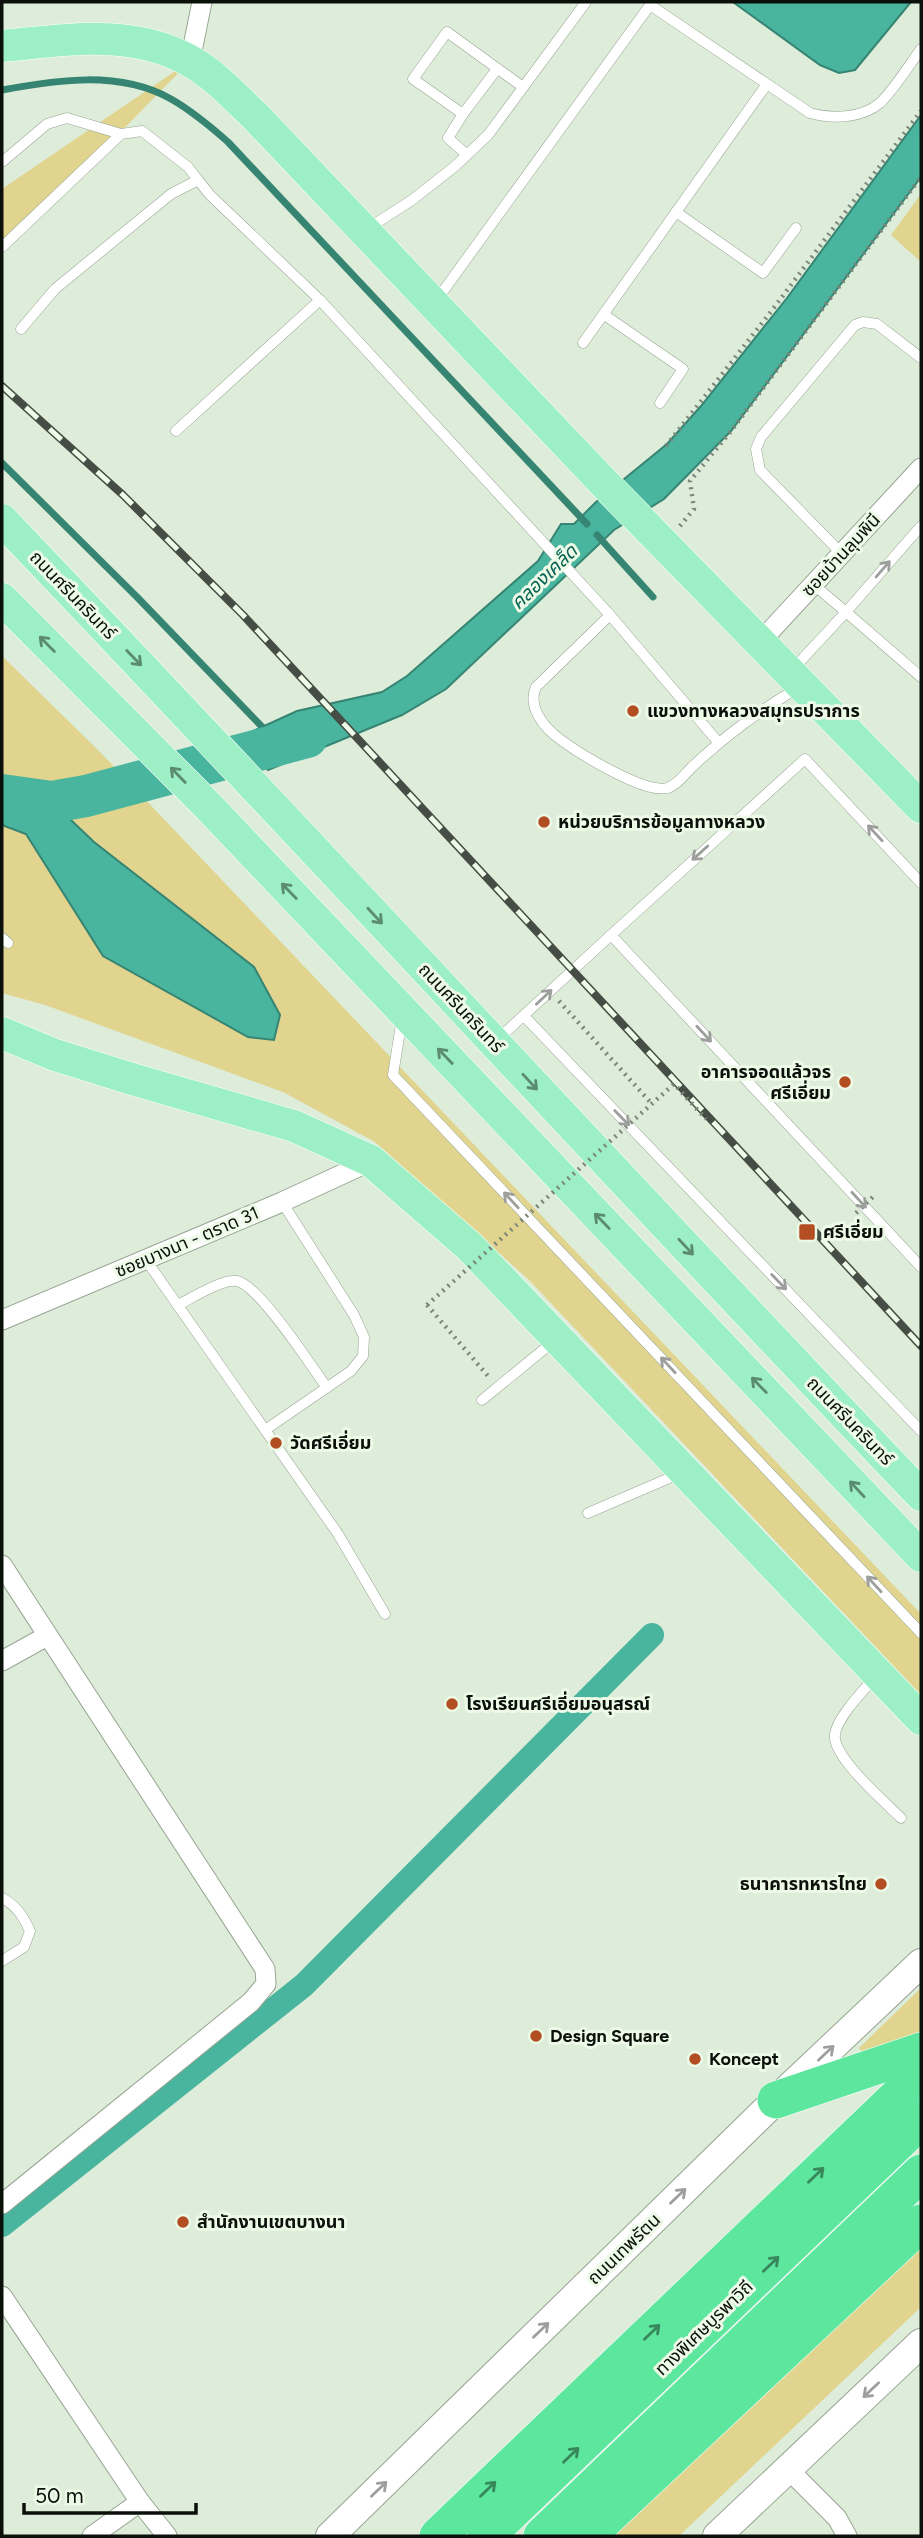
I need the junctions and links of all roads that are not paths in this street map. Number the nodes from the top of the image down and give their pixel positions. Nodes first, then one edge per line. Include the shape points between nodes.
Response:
1 (202, 2) edge
2 (586, 2) edge
3 (650, 3) edge
4 (2, 46) edge
5 (921, 49) edge
6 (190, 61) junction
7 (497, 69) junction
8 (767, 84) junction
9 (523, 87) junction
10 (463, 114) junction
11 (121, 134) junction
12 (467, 155) junction
13 (2, 162) edge
14 (198, 180) junction
15 (676, 212) junction
16 (796, 228) dead end
17 (364, 231) junction
18 (2, 247) edge
19 (320, 300) junction
20 (433, 305) junction
21 (603, 314) junction
22 (21, 329) dead end
23 (583, 343) dead end
24 (921, 358) edge
25 (660, 403) dead end
26 (176, 431) dead end
27 (921, 468) edge
28 (2, 520) edge
29 (921, 526) edge
30 (842, 554) junction
31 (814, 585) junction
32 (2, 599) edge
33 (846, 612) junction
34 (610, 615) junction
35 (760, 642) junction
36 (921, 677) edge
37 (796, 679) junction
38 (718, 742) junction
39 (921, 807) edge
40 (921, 883) edge
41 (611, 934) junction
42 (403, 1012) junction
43 (524, 1016) junction
44 (2, 1033) edge
45 (494, 1043) junction
46 (371, 1161) junction
47 (282, 1202) junction
48 (146, 1260) junction
49 (921, 1267) edge
50 (178, 1305) junction
51 (2, 1320) edge
52 (557, 1338) junction
53 (327, 1388) junction
54 (482, 1400) dead end
55 (265, 1430) junction
56 (921, 1431) edge
57 (685, 1472) junction
58 (921, 1495) edge
59 (588, 1513) dead end
60 (921, 1556) edge
61 (2, 1565) edge
62 (385, 1614) dead end
63 (921, 1633) edge
64 (47, 1636) junction
65 (2, 1661) edge
66 (877, 1674) junction
67 (921, 1719) edge
68 (901, 1818) dead end
69 (2, 1898) edge
70 (2, 1961) edge
71 (921, 1963) edge
72 (921, 2051) edge
73 (921, 2074) edge
74 (776, 2100) junction
75 (921, 2120) edge
76 (921, 2173) edge
77 (2, 2204) edge
78 (921, 2204) edge
79 (921, 2223) edge
80 (2, 2296) edge
81 (921, 2343) edge
82 (788, 2468) junction
83 (140, 2502) junction
84 (92, 2536) edge
85 (167, 2536) edge
86 (330, 2536) edge
87 (438, 2536) edge
88 (486, 2536) edge
89 (542, 2536) edge
90 (574, 2536) edge
91 (587, 2536) edge
92 (717, 2536) edge
93 (847, 2536) edge

1 - 6 street
2 - 9 lane
3 - 8 lane
3 - 20 lane
4 - 6 main road via 91,37 145,42
5 - 8 lane via 879,103 843,117 810,113
6 - 17 main road via 256,117
7 - 9 lane
7 - 10 lane
7 - 10 lane via 447,32 413,79
8 - 15 lane
9 - 12 lane
10 - 12 lane via 448,138
11 - 13 lane via 66,118 47,124
11 - 14 lane via 142,131
11 - 18 lane
12 - 17 lane via 412,200
14 - 19 lane
14 - 22 lane via 172,194 55,289
15 - 16 lane via 763,273
15 - 21 lane
17 - 20 main road
19 - 26 lane
19 - 34 lane
20 - 35 main road
21 - 23 lane
21 - 25 lane via 683,369
24 - 30 lane via 871,321 855,325 761,437 756,449 760,470
27 - 30 street, ซอยบ้านลุมพินี
28 -> 45 main road, ถนนศรีนครินทร์
33 -> 29 lane
30 - 31 street, ซอยบ้านลุมพินี
31 - 33 lane
31 - 35 street, ซอยบ้านลุมพินี
42 -> 32 main road via 148,744
33 - 36 lane
33 - 37 lane
34 - 38 lane
34 - 38 lane via 536,687 533,708 540,719 558,738 597,764 657,789 670,788
35 - 37 main road
37 - 38 lane
37 - 39 main road
40 -> 41 lane via 805,759
43 -> 41 lane
41 -> 49 lane
60 -> 42 main road
63 -> 42 lane via 393,1075
43 - 45 lane
43 -> 56 lane
44 - 46 main road via 55,1055 294,1126
45 -> 58 main road, ถนนศรีนครินทร์
46 - 47 street, ซอยบางนา - ตราด 31
46 - 52 main road via 470,1247
47 - 48 street, ซอยบางนา - ตราด 31
47 - 53 lane via 364,1337 363,1356
48 - 50 lane
48 - 51 street, ซอยบางนา - ตราด 31
50 - 53 lane via 235,1281 248,1285
50 - 55 lane
52 - 54 lane
52 - 57 main road
53 - 55 lane
55 - 62 lane via 338,1534
57 - 59 lane
57 - 66 main road
61 - 64 street
64 - 65 street
64 - 77 street via 265,1969 267,1984 251,2002
66 - 67 main road
66 - 68 lane via 839,1722 834,1736 838,1751
69 - 70 lane via 23,1915 30,1931 24,1947
74 -> 71 main road, ถนนเทพรัตน
72 - 74 highway
87 -> 73 highway
86 -> 74 main road, ถนนเทพรัตน
88 -> 75 highway, ทางพิเศษบูรพาวิถี
76 - 89 highway
78 - 90 highway
79 - 91 highway
80 - 83 street
81 -> 82 main road
82 - 92 main road
82 - 93 street
83 - 84 street
83 - 85 street

